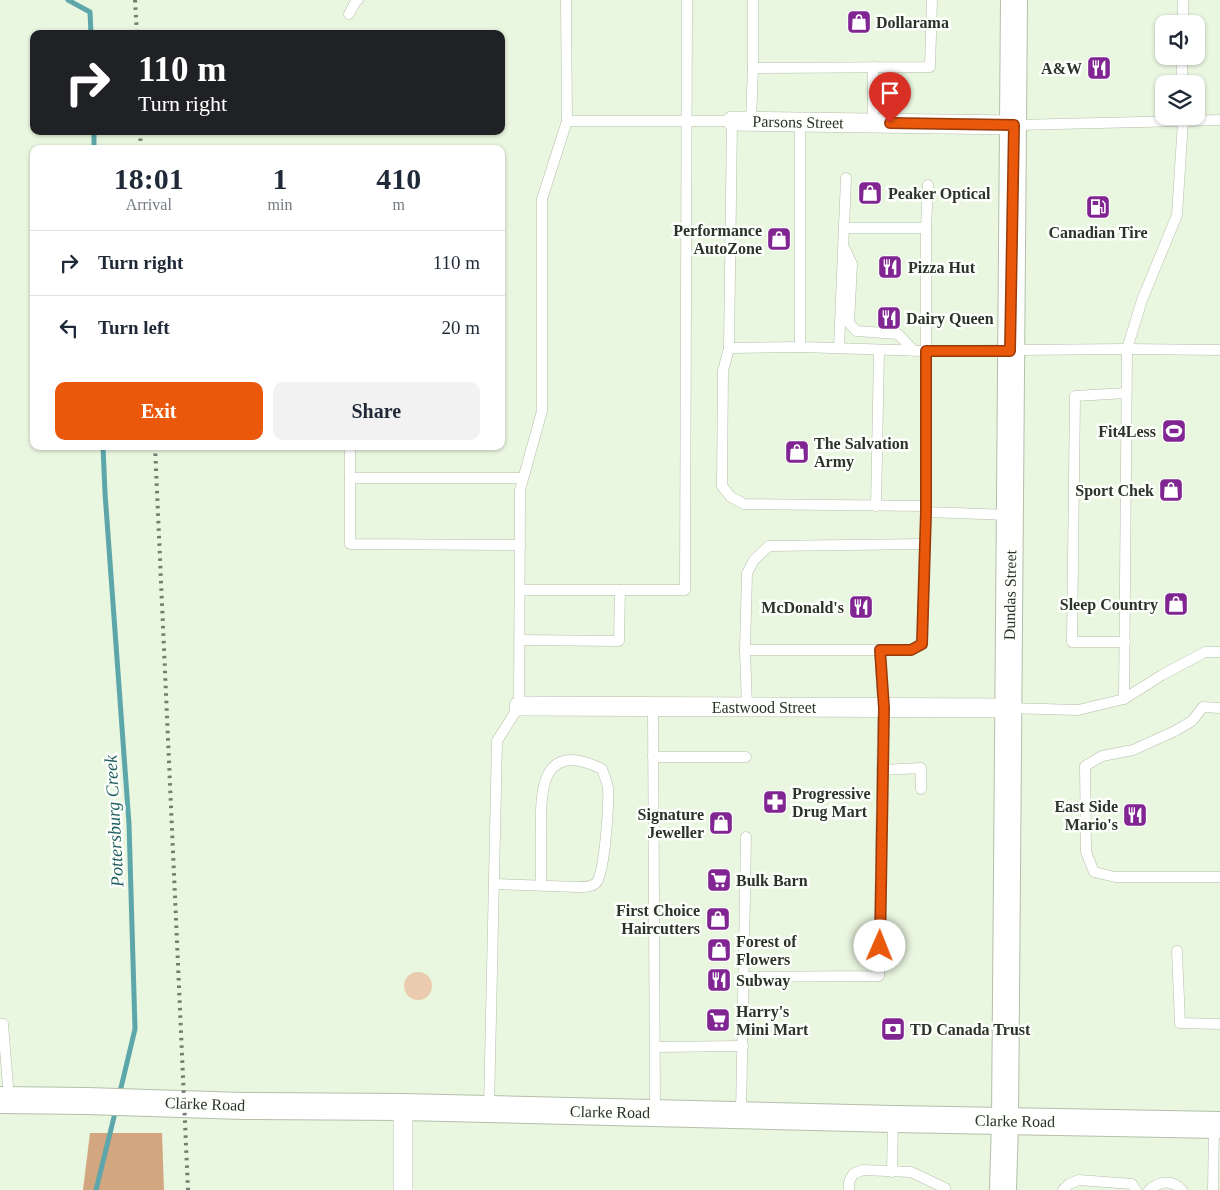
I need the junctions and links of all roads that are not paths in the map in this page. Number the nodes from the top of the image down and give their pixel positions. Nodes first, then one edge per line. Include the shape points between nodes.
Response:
1 (358, 0) edge
2 (566, 0) edge
3 (688, 0) edge
4 (753, 0) edge
5 (932, 0) edge
6 (1014, 0) edge
7 (1183, 0) edge
8 (349, 14) dead end
9 (1183, 15) edge
10 (753, 68) junction
11 (873, 68) junction
12 (732, 120) junction
13 (1155, 120) edge
14 (1205, 120) edge
15 (1220, 120) edge
16 (567, 121) junction
17 (687, 121) junction
18 (751, 121) junction
19 (800, 122) junction
20 (873, 123) junction
21 (1014, 125) junction
22 (1183, 125) edge
23 (846, 178) dead end
24 (928, 185) dead end
25 (844, 228) junction
26 (926, 228) junction
27 (844, 246) junction
28 (800, 347) junction
29 (729, 348) junction
30 (840, 348) junction
31 (1127, 349) junction
32 (1220, 350) edge
33 (879, 351) junction
34 (914, 351) junction
35 (926, 351) junction
36 (1010, 351) junction
37 (1126, 393) junction
38 (350, 450) edge
39 (350, 478) junction
40 (523, 478) junction
41 (876, 506) junction
42 (926, 509) junction
43 (1011, 515) junction
44 (520, 544) junction
45 (925, 544) junction
46 (520, 590) junction
47 (620, 590) junction
48 (520, 640) junction
49 (1125, 642) junction
50 (746, 650) junction
51 (880, 650) junction
52 (1220, 652) edge
53 (1124, 699) junction
54 (519, 706) junction
55 (653, 707) junction
56 (747, 707) junction
57 (884, 708) junction
58 (1009, 708) junction
59 (1220, 708) edge
60 (653, 756) junction
61 (746, 757) dead end
62 (882, 770) junction
63 (921, 789) dead end
64 (746, 837) dead end
65 (1220, 877) edge
66 (494, 884) junction
67 (541, 885) junction
68 (1177, 951) dead end
69 (744, 977) junction
70 (0, 1024) edge
71 (1220, 1024) edge
72 (742, 1046) junction
73 (656, 1047) junction
74 (5, 1100) edge
75 (403, 1107) junction
76 (489, 1109) junction
77 (656, 1113) junction
78 (742, 1116) junction
79 (893, 1119) junction
80 (1005, 1122) junction
81 (1217, 1124) edge
82 (892, 1172) junction
83 (403, 1190) edge
84 (849, 1190) edge
85 (945, 1190) edge
86 (1003, 1190) edge
87 (1063, 1190) edge
88 (1136, 1190) edge
89 (1149, 1190) edge
90 (1182, 1190) edge
91 (1214, 1190) edge

1 - 8 lane
2 - 16 lane
3 - 17 lane
4 - 10 lane
5 - 11 lane via 930,67
6 - 21 main road, Dundas Street
7 - 9 lane
10 - 11 lane
10 - 18 lane
11 - 20 lane
12 - 17 lane
12 - 18 street, Parsons Street
12 - 29 lane
13 - 21 lane
14 - 15 lane
16 - 17 lane
16 - 40 lane via 542,199 542,410
17 - 47 lane via 685,590
18 - 19 street, Parsons Street
19 - 20 street, Parsons Street
19 - 28 lane
20 - 21 street, Parsons Street
21 - 36 main road, Dundas Street
22 - 31 lane via 1177,215 1142,300
23 - 25 lane
24 - 26 lane
25 - 26 lane
25 - 27 lane
26 - 35 lane
27 - 30 lane
27 - 34 lane via 852,264 849,323 856,331 898,334
28 - 29 lane
28 - 30 lane
29 - 41 lane via 723,371 722,486 731,497 744,504
30 - 33 lane
31 - 32 lane
31 - 36 lane
31 - 37 lane
33 - 34 lane
33 - 41 lane
34 - 35 lane
35 - 36 lane
35 - 42 lane
36 - 43 main road, Dundas Street
37 - 49 lane
37 - 49 lane via 1075,396 1072,642
38 - 39 lane
39 - 40 lane
39 - 44 lane via 350,544
40 - 44 lane
41 - 42 lane
42 - 43 lane
42 - 45 lane
43 - 58 main road, Dundas Street
44 - 46 lane
45 - 50 lane via 770,546 754,560 747,572
45 - 51 lane via 922,644 911,650
46 - 47 lane
46 - 48 lane
47 - 48 lane via 619,640
48 - 54 lane
49 - 53 lane
50 - 51 lane
50 - 56 lane
51 - 57 lane
52 - 53 lane via 1205,652
53 - 58 lane via 1078,710
54 - 55 street, Eastwood Street
54 - 66 lane via 497,741
55 - 56 street, Eastwood Street
55 - 60 lane
56 - 57 street, Eastwood Street
57 - 58 street, Eastwood Street
57 - 62 lane
58 - 80 main road, Dundas Street
59 - 65 lane via 1203,708 1192,721 1175,731 1134,750 1102,756 1085,766 1086,852 1094,872 1115,877
60 - 61 lane
60 - 73 lane
62 - 63 lane via 921,768
62 - 69 lane via 880,976
64 - 69 lane
66 - 67 lane
66 - 76 lane
67 - 67 lane via 588,886 596,884 600,877 604,863 608,787 602,769 588,762 571,760 556,764 547,776 541,794
68 - 71 lane via 1180,1023
69 - 72 lane
70 - 74 lane via 3,1024
72 - 73 lane
72 - 78 lane
73 - 77 lane
74 - 75 main road, Clarke Road
75 - 76 main road, Clarke Road
75 - 83 street
76 - 77 main road, Clarke Road
77 - 78 main road, Clarke Road
78 - 79 main road, Clarke Road
79 - 80 main road, Clarke Road
79 - 82 lane
80 - 81 main road, Clarke Road
80 - 86 main road, Dundas Street
81 - 91 lane
82 - 84 lane via 864,1170 853,1174
82 - 85 lane via 911,1172
87 - 88 lane via 1079,1180 1132,1184
89 - 90 lane via 1157,1183 1165,1182 1176,1184

